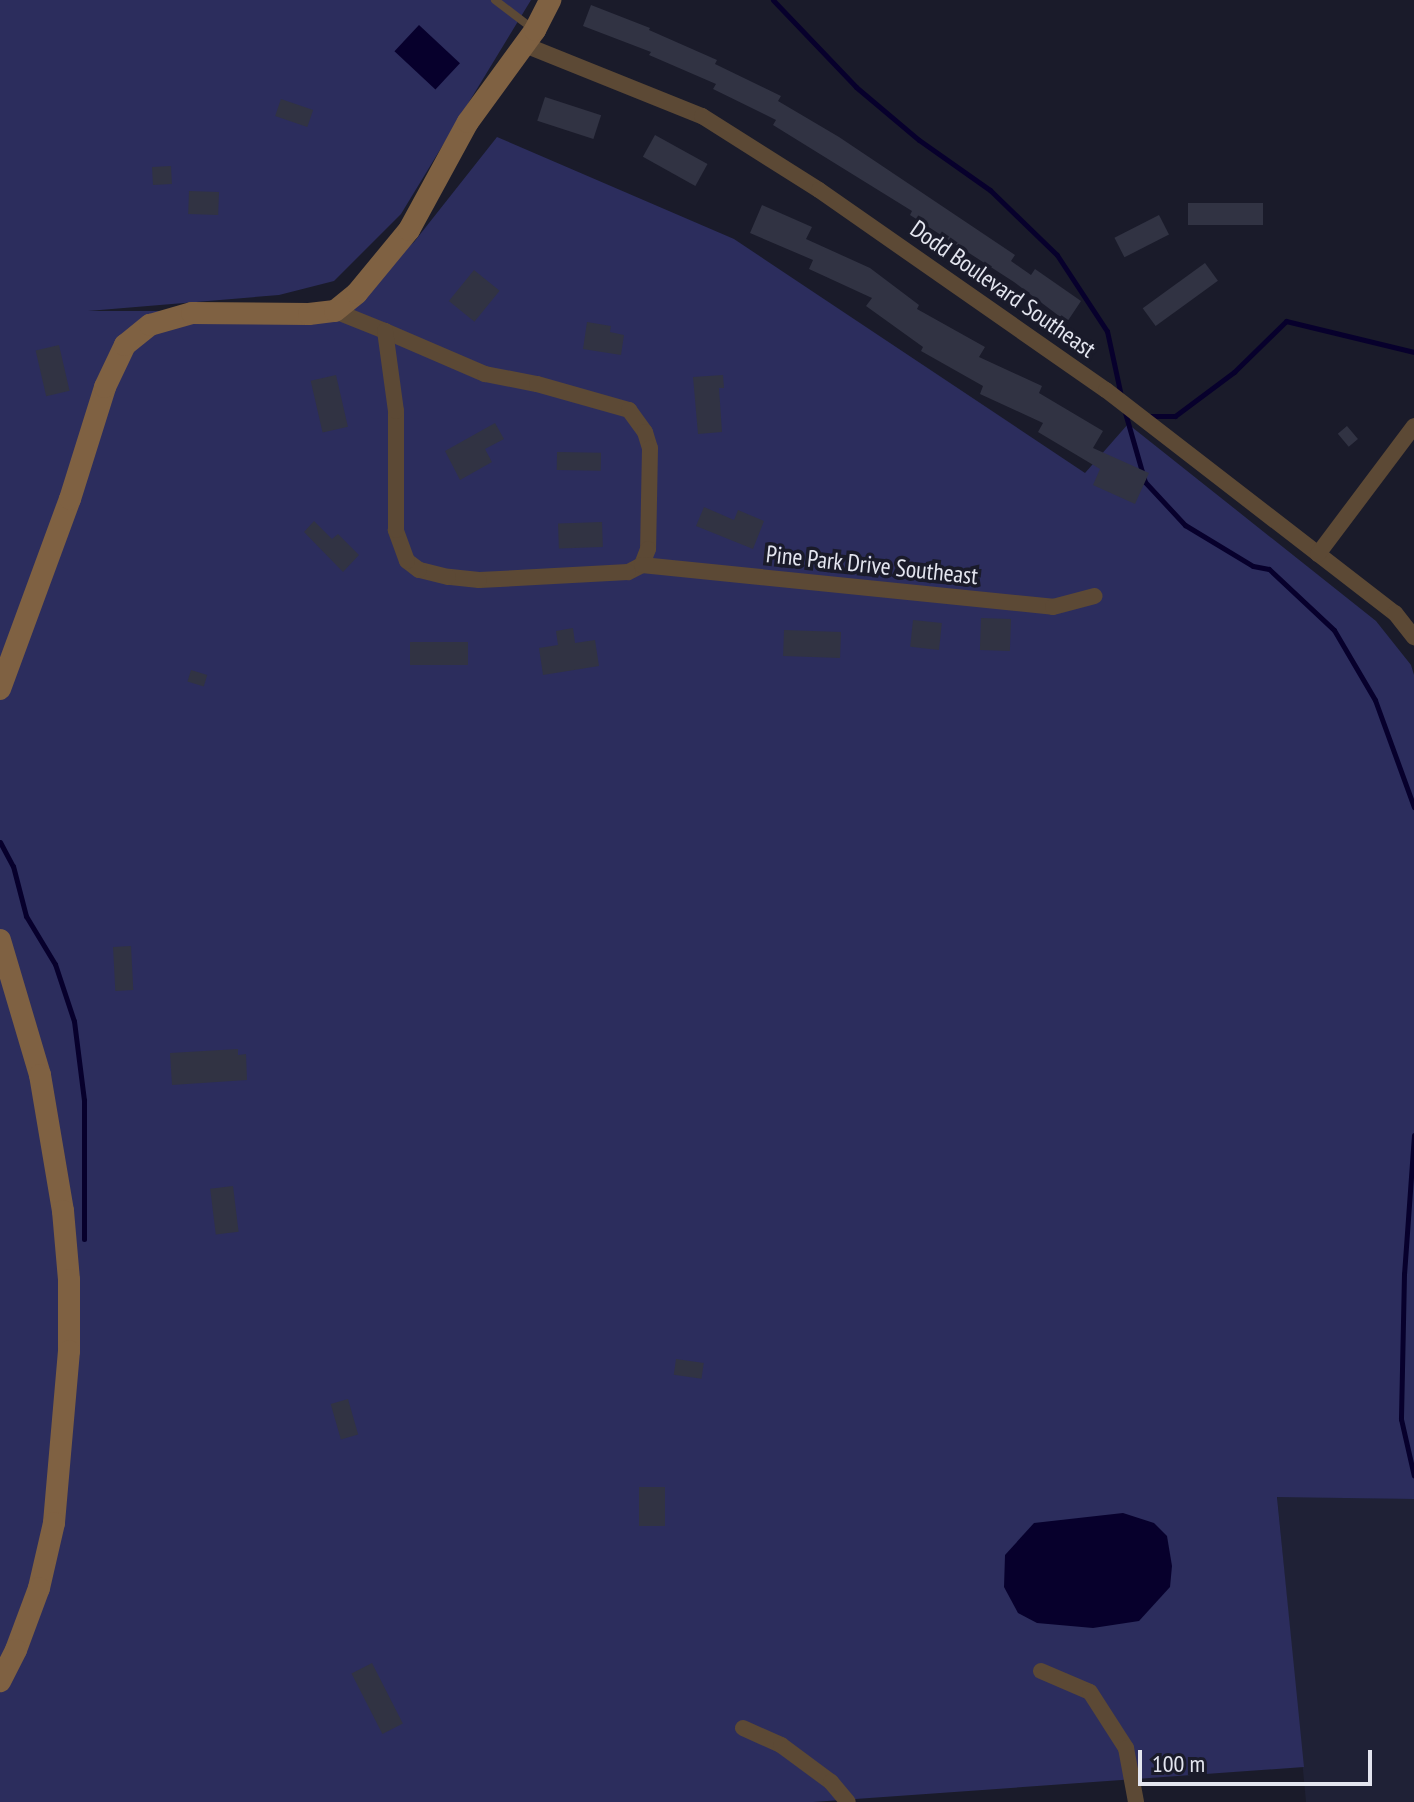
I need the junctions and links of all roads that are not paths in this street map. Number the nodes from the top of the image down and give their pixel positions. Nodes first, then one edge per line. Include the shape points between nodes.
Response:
1 (495, 0) edge
2 (550, 0) edge
3 (530, 38) junction
4 (335, 311) junction
5 (385, 331) junction
6 (1413, 430) edge
7 (1318, 554) junction
8 (642, 565) junction
9 (1095, 596) dead end
10 (1414, 637) edge
11 (0, 689) edge
12 (0, 940) edge
13 (1041, 1671) dead end
14 (0, 1681) edge
15 (743, 1728) dead end
16 (848, 1802) edge
17 (1136, 1802) edge

1 - 3 lane
2 - 3 street
3 - 4 street via 468,122 409,230 357,293
3 - 7 street, Dodd Boulevard Southeast via 702,116 819,190 1106,390
4 - 5 street
4 - 11 street via 192,313 150,325 125,345 105,387
5 - 8 street via 485,374 629,410 650,448 648,549
5 - 8 street, Pine Park Drive Southeast via 396,411 396,530 407,561 419,570 479,580 628,572
6 - 7 street
7 - 10 street, Dodd Boulevard Southeast via 1395,613
8 - 9 street, Pine Park Drive Southeast via 1053,607
12 - 14 street via 40,1075 53,1142 69,1280 69,1351 54,1523 39,1588
13 - 17 street via 1090,1692 1126,1748
15 - 16 street via 781,1745 831,1782

